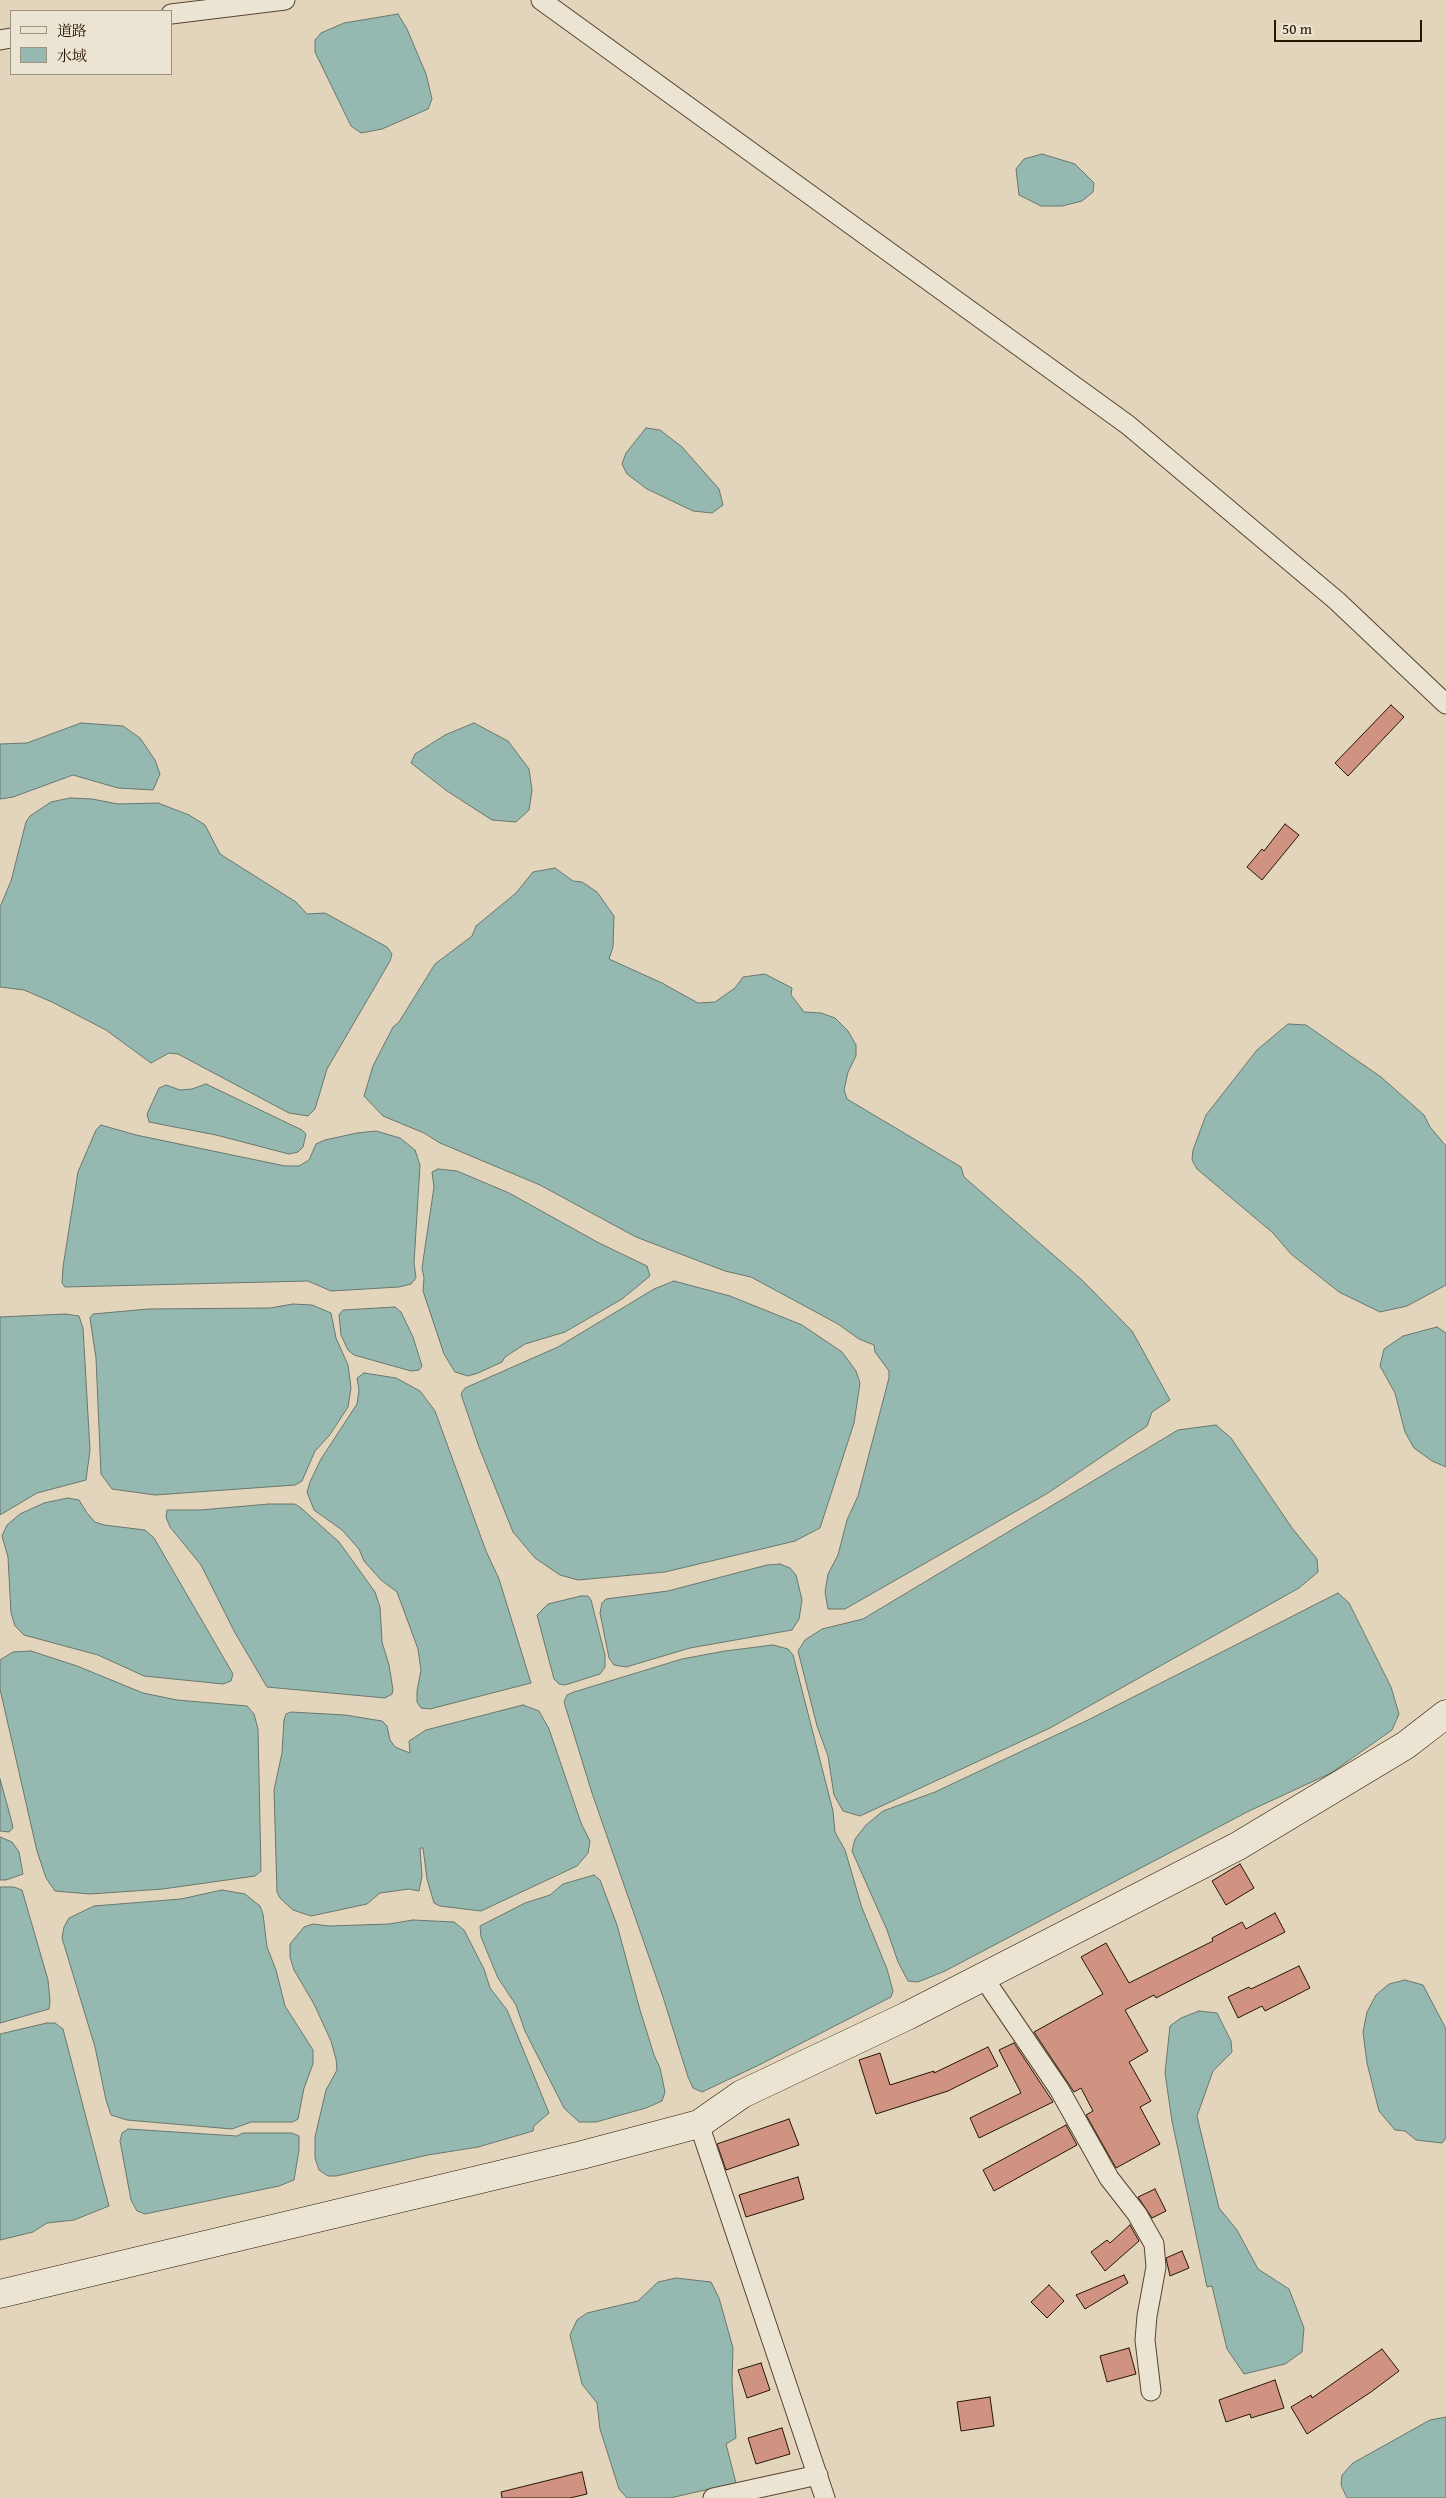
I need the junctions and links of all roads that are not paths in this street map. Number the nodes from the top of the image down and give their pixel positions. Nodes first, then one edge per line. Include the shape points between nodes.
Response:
1 (285, 0) edge
2 (541, 0) edge
3 (172, 14) edge
4 (1446, 704) edge
5 (1446, 1714) edge
6 (983, 1977) junction
7 (699, 2124) junction
8 (0, 2294) edge
9 (1151, 2390) dead end
10 (818, 2475) junction
11 (713, 2498) edge
12 (826, 2498) edge

1 - 3 street
2 - 4 street via 1128,425 1337,601
5 - 6 street via 1406,1745 1238,1846
6 - 7 street via 742,2094
6 - 9 street via 1058,2089 1109,2178 1137,2214 1154,2244 1156,2267 1145,2340
7 - 8 street
7 - 10 street
10 - 11 street
10 - 12 street

